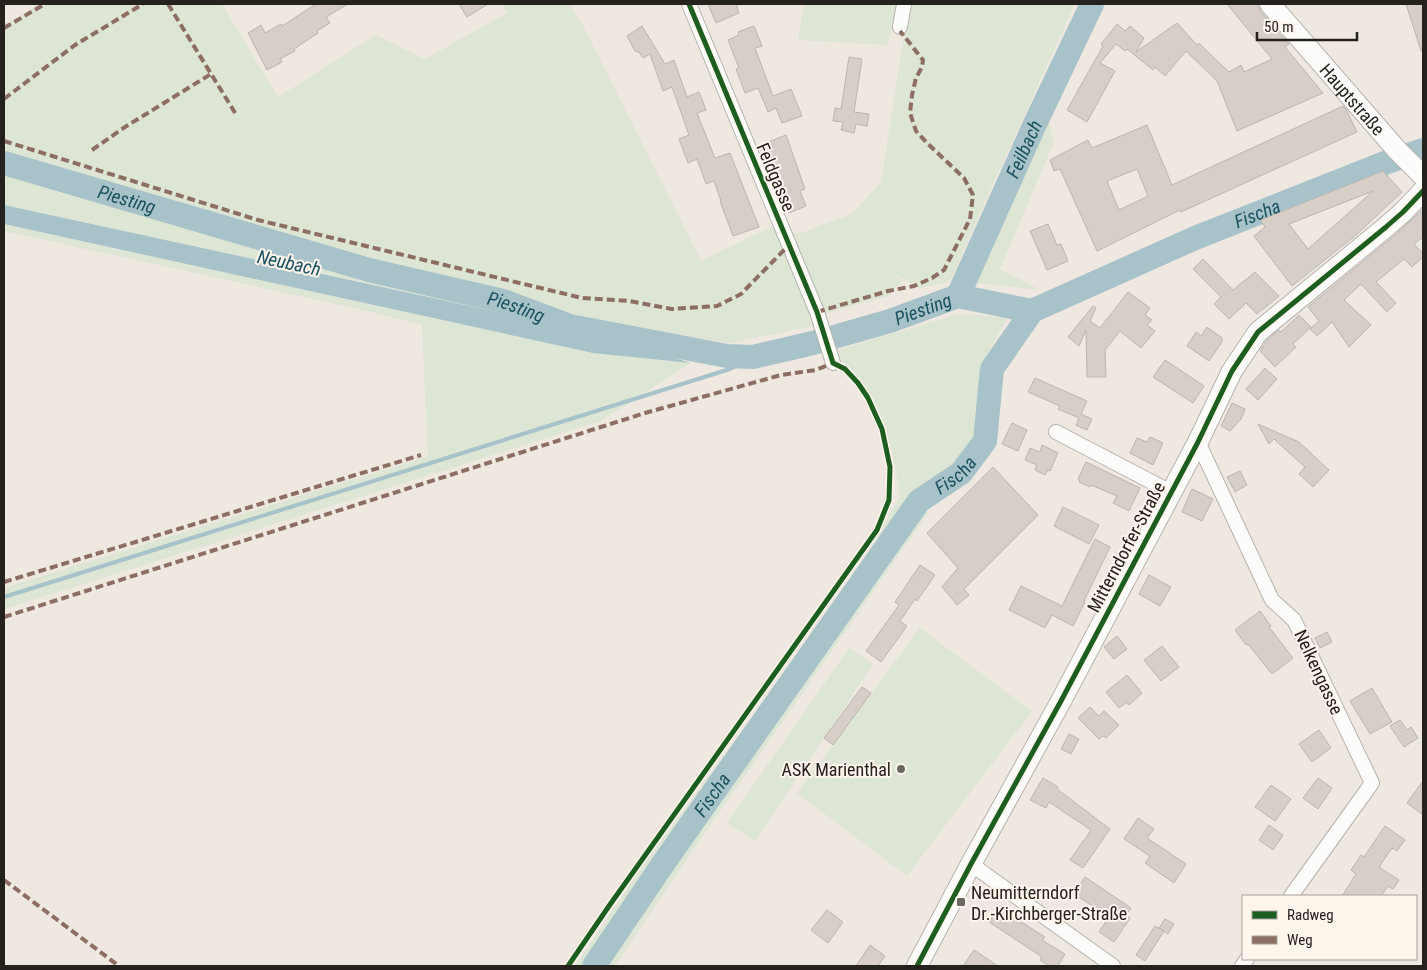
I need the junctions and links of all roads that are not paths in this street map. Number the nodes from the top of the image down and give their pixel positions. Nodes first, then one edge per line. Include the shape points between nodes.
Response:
1 (689, 4) edge
2 (904, 4) edge
3 (1270, 4) edge
4 (900, 27) dead end
5 (1423, 176) edge
6 (1423, 191) edge
7 (831, 356) dead end
8 (1056, 432) dead end
9 (1198, 442) junction
10 (1170, 492) junction
11 (971, 864) junction
12 (1293, 895) edge
13 (917, 966) edge
14 (1113, 966) edge

1 - 7 street, Feldgasse via 785,234
2 - 4 street
3 - 5 street, Hauptstraße
6 - 9 street, Mitterndorfer-Straße via 1392,222 1258,332 1232,371
8 - 10 street
9 - 10 street, Mitterndorfer-Straße
9 - 12 street, Nelkengasse via 1272,600 1294,620 1372,783
10 - 11 street, Mitterndorfer-Straße
11 - 13 street, Mitterndorfer-Straße
11 - 14 street

